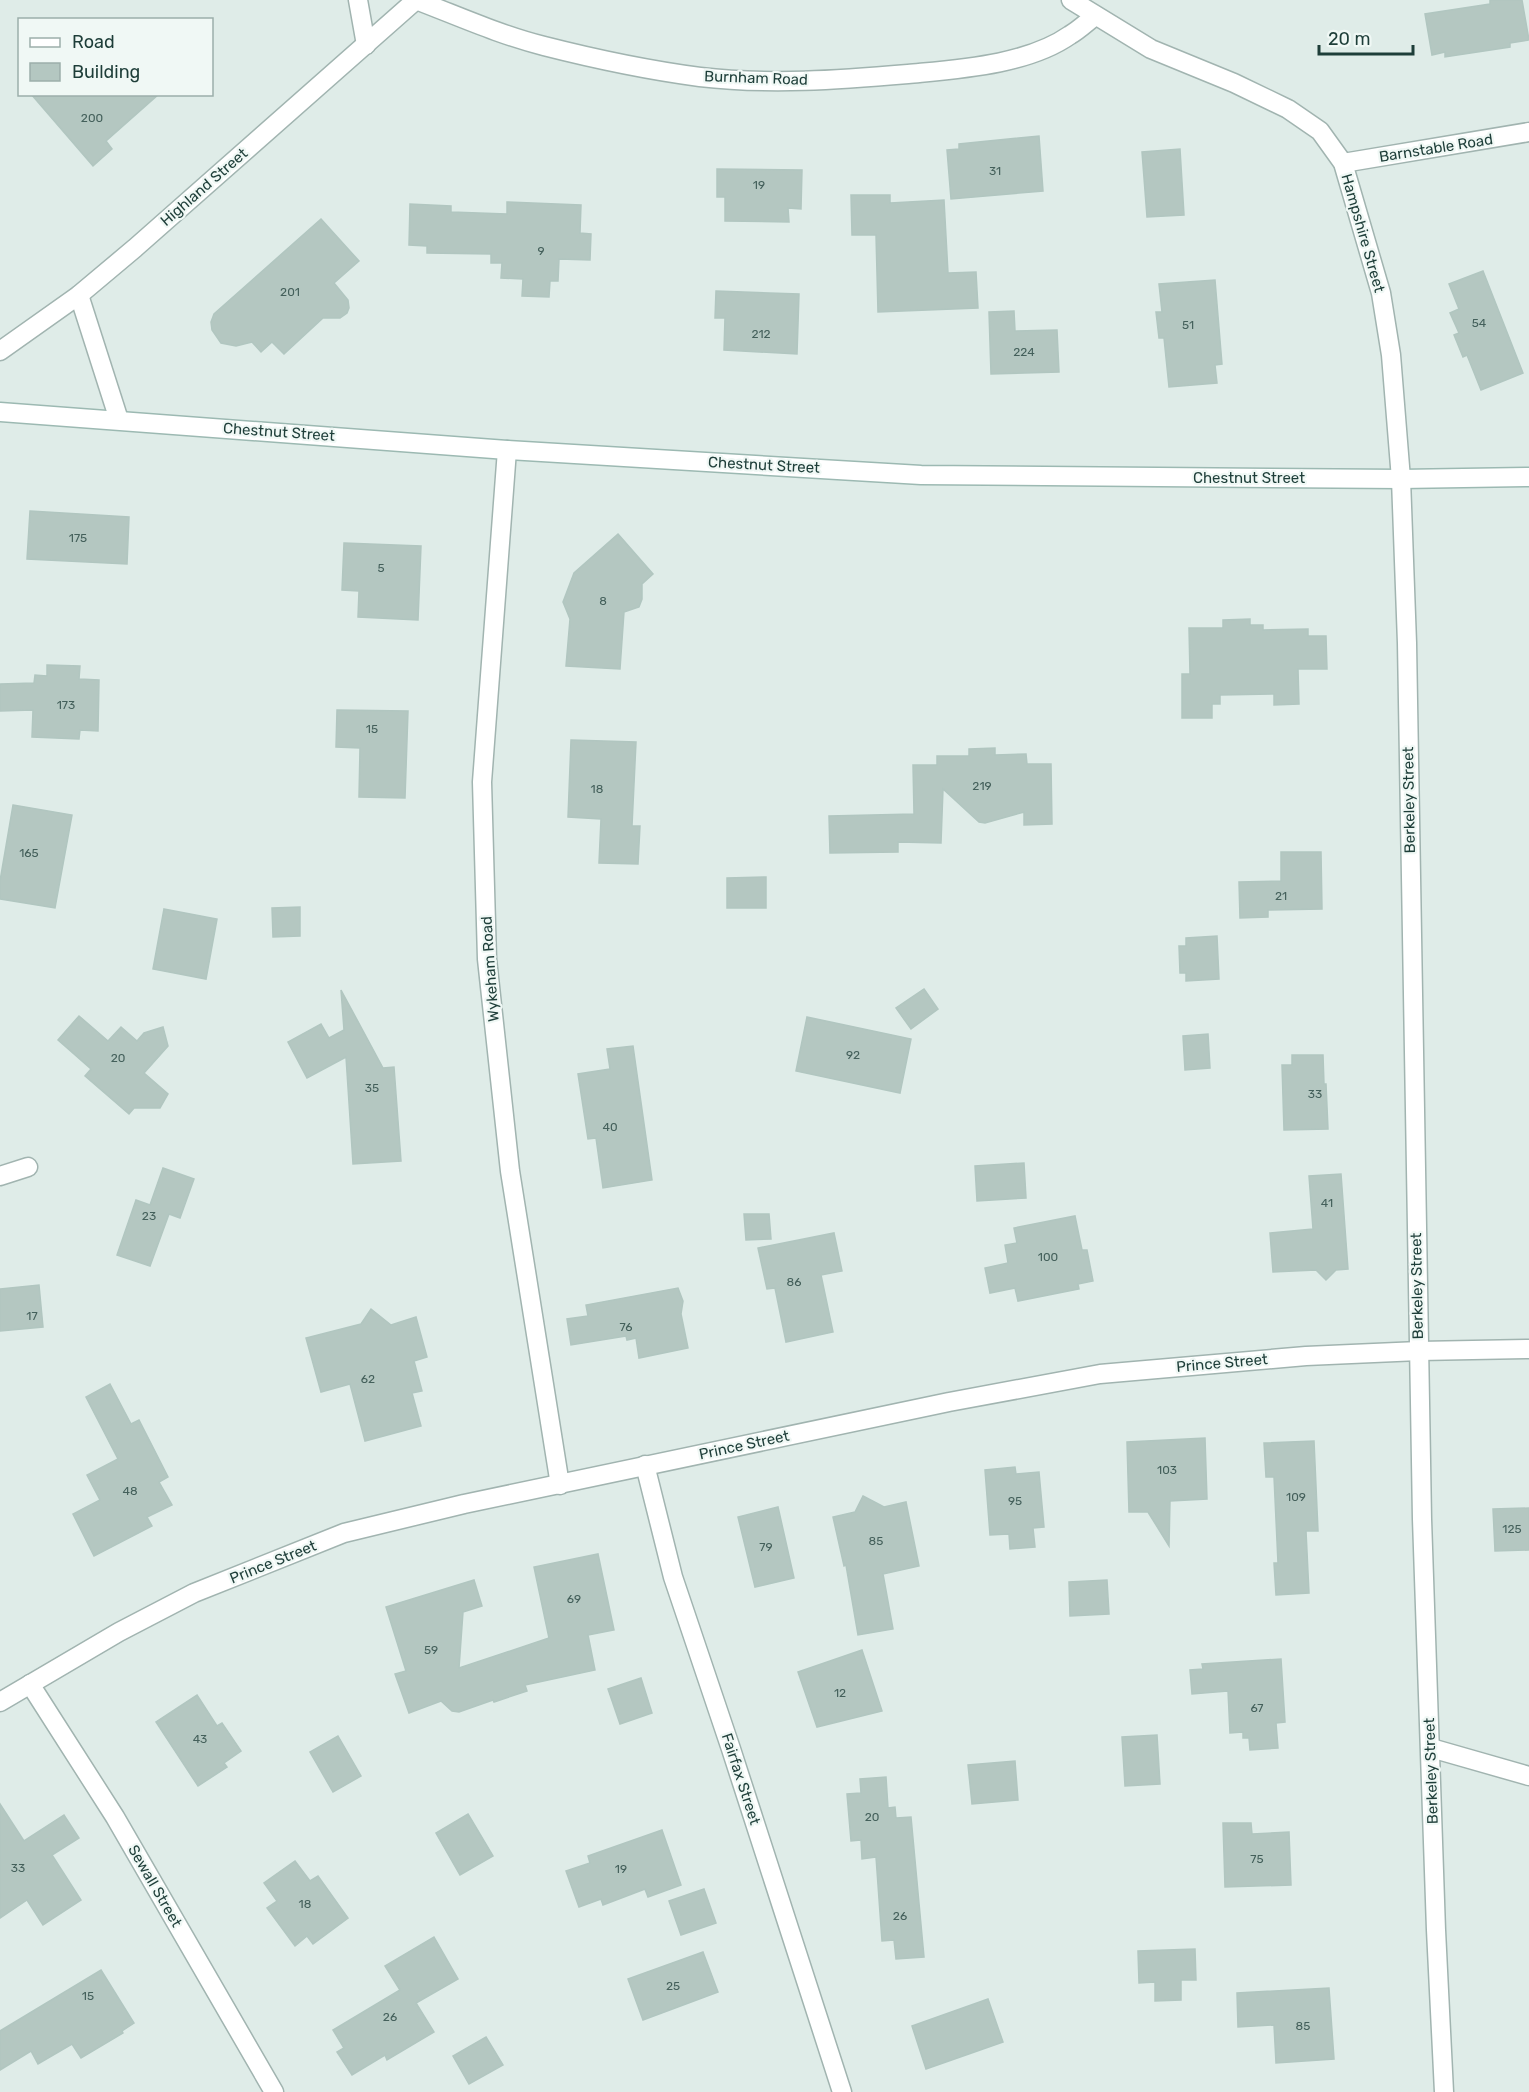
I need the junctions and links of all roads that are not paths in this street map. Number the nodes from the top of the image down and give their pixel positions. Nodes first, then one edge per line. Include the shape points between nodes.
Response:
1 (358, 0) edge
2 (416, 0) edge
3 (1071, 0) edge
4 (1095, 16) junction
5 (366, 45) junction
6 (1529, 132) edge
7 (1343, 163) junction
8 (79, 295) junction
9 (0, 351) edge
10 (0, 412) edge
11 (119, 420) junction
12 (507, 450) junction
13 (1529, 477) edge
14 (1401, 479) junction
15 (28, 1167) dead end
16 (0, 1176) edge
17 (1529, 1349) edge
18 (1419, 1351) junction
19 (645, 1465) junction
20 (560, 1485) junction
21 (30, 1684) junction
22 (0, 1702) edge
23 (1431, 1748) junction
24 (1529, 1776) edge
25 (274, 2092) edge
26 (842, 2092) edge
27 (1444, 2092) edge

1 - 5 street
2 - 4 street, Burnham Road via 542,46 616,63 700,77 777,81 850,79 1004,61 1039,51 1069,36
2 - 5 street, Highland Street
3 - 4 street, Hampshire Street
4 - 7 street, Hampshire Street via 1151,49 1288,109 1320,131
5 - 8 street, Highland Street
6 - 7 street, Barnstable Road
7 - 14 street, Hampshire Street via 1381,293 1391,355
8 - 9 street, Highland Street
8 - 11 street
10 - 11 street, Chestnut Street
11 - 12 street, Chestnut Street
12 - 14 street, Chestnut Street via 921,475
12 - 20 street, Wykeham Road via 482,782 487,959 510,1171
13 - 14 street, Chestnut Street
14 - 18 street, Berkeley Street
15 - 16 street
17 - 18 street, Prince Street
18 - 19 street, Prince Street via 1100,1374
18 - 23 street, Berkeley Street
19 - 20 street, Prince Street
19 - 26 street, Fairfax Street via 673,1577
20 - 21 street, Prince Street via 344,1533 195,1593 118,1632
21 - 22 street, Prince Street
21 - 25 street, Sewall Street via 116,1817
23 - 24 street
23 - 27 street, Berkeley Street

